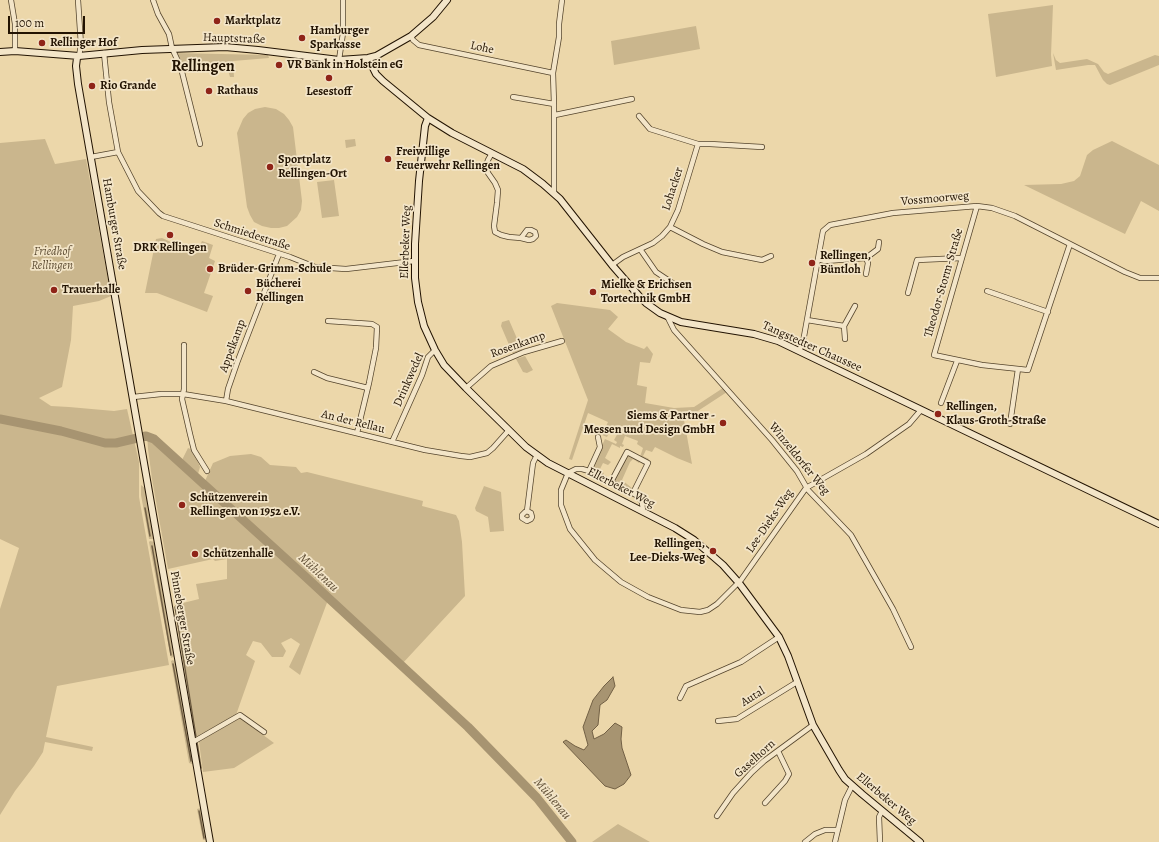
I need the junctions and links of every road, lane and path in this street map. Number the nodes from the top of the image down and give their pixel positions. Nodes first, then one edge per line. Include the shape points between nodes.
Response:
1 (11, 0) edge
2 (78, 0) edge
3 (152, 0) edge
4 (343, 0) edge
5 (447, 0) edge
6 (562, 0) edge
7 (411, 36) junction
8 (172, 48) junction
9 (15, 51) junction
10 (0, 52) edge
11 (104, 53) junction
12 (79, 56) junction
13 (368, 58) junction
14 (339, 60) junction
15 (553, 73) junction
16 (513, 98) dead end
17 (632, 99) dead end
18 (554, 104) junction
19 (554, 115) junction
20 (639, 116) dead end
21 (428, 118) junction
22 (200, 144) dead end
23 (698, 144) junction
24 (762, 147) dead end
25 (118, 152) junction
26 (492, 153) junction
27 (91, 158) junction
28 (554, 193) junction
29 (977, 206) junction
30 (670, 227) junction
31 (521, 238) dead end
32 (880, 242) dead end
33 (1070, 244) junction
34 (640, 249) junction
35 (279, 254) junction
36 (771, 256) dead end
37 (866, 258) junction
38 (962, 258) junction
39 (818, 259) junction
40 (414, 261) junction
41 (612, 265) junction
42 (866, 274) dead end
43 (1159, 278) edge
44 (677, 286) dead end
45 (987, 291) dead end
46 (908, 293) dead end
47 (855, 306) dead end
48 (1048, 312) junction
49 (667, 316) junction
50 (807, 320) junction
51 (328, 322) dead end
52 (844, 326) junction
53 (845, 339) dead end
54 (562, 340) dead end
55 (184, 345) dead end
56 (435, 350) junction
57 (799, 351) junction
58 (957, 360) junction
59 (1018, 369) junction
60 (314, 372) dead end
61 (368, 388) junction
62 (466, 388) junction
63 (183, 394) junction
64 (132, 397) junction
65 (226, 401) junction
66 (941, 403) dead end
67 (921, 410) junction
68 (1010, 424) dead end
69 (509, 430) junction
70 (356, 433) junction
71 (598, 437) dead end
72 (392, 442) junction
73 (537, 456) junction
74 (207, 471) dead end
75 (589, 471) junction
76 (568, 473) junction
77 (611, 482) junction
78 (806, 488) junction
79 (633, 493) junction
80 (527, 511) dead end
81 (643, 511) junction
82 (1159, 524) edge
83 (739, 583) junction
84 (779, 637) junction
85 (911, 646) dead end
86 (797, 682) junction
87 (680, 698) dead end
88 (718, 721) dead end
89 (813, 725) junction
90 (264, 732) dead end
91 (193, 742) junction
92 (778, 751) junction
93 (852, 786) junction
94 (765, 802) dead end
95 (882, 810) junction
96 (717, 816) dead end
97 (838, 830) junction
98 (210, 842) edge
99 (805, 842) edge
100 (835, 842) edge
101 (880, 842) edge
102 (920, 842) edge

1 - 9 street via 15,24
2 - 12 street via 81,45
3 - 8 street via 169,34
4 - 14 street via 343,33
5 - 7 main road, Hauptstraße via 433,17
6 - 15 street
7 - 13 main road, Hauptstraße
7 - 15 street, Lohe via 419,45
8 - 11 main road, Hauptstraße
8 - 14 main road, Hauptstraße via 240,48
8 - 22 street via 181,68
9 - 10 main road, Hauptstraße
9 - 12 main road, Hauptstraße
11 - 12 main road, Hauptstraße
11 - 25 street, Schmiedestraße
12 - 27 main road, Hamburger Straße via 76,70
13 - 14 main road, Hauptstraße
13 - 21 main road, Tangstedter Chaussee via 376,74 383,81
15 - 18 street
16 - 18 street
17 - 19 street
18 - 19 street
19 - 28 street
20 - 23 street via 650,129
21 - 26 main road, Tangstedter Chaussee via 452,134
21 - 40 main road, Ellerbeker Weg via 421,159
23 - 24 street
23 - 30 street, Lohacker via 678,210
25 - 27 street
25 - 35 street, Schmiedestraße via 138,191 163,216
26 - 28 main road, Tangstedter Chaussee via 532,175
26 - 31 street via 486,166 498,190 494,226 496,232
27 - 64 main road, Hamburger Straße
28 - 41 main road, Tangstedter Chaussee
29 - 33 street, Vossmoorweg via 1015,216
29 - 38 street, Theodor-Storm-Straße
29 - 39 street, Vossmoorweg via 893,213 830,225 823,231
30 - 34 street, Lohacker via 653,243
30 - 36 street via 722,252 762,260
32 - 37 street via 878,248
33 - 43 street, Vossmoorweg via 1140,278
33 - 48 street
34 - 41 street, Lohacker
34 - 44 street via 656,272
35 - 40 street, Schmiedestraße via 315,267 346,269
35 - 65 street, Appelkamp via 237,363
37 - 39 street via 825,261
37 - 42 street
38 - 46 street via 917,260
38 - 58 street, Theodor-Storm-Straße via 934,355
39 - 50 street, Vossmoorweg
40 - 56 main road, Ellerbeker Weg via 419,310
41 - 49 main road, Tangstedter Chaussee via 642,300
45 - 48 street
47 - 52 street
48 - 59 street via 1028,370
49 - 57 main road, Tangstedter Chaussee via 693,324 754,334
49 - 78 street, Winzeldorfer Weg via 674,330 772,440 797,471
50 - 52 street
50 - 57 street, Vossmoorweg
51 - 61 street via 372,324 377,327 376,348
52 - 53 street
54 - 62 street, Rosenkamp via 491,366
55 - 63 street
56 - 62 main road, Ellerbeker Weg
56 - 72 street, Drinkwedel via 428,357
57 - 67 main road, Tangstedter Chaussee
58 - 59 street, Theodor-Storm-Straße
58 - 66 street
59 - 68 street
60 - 61 street via 320,376
61 - 70 street
62 - 69 main road, Ellerbeker Weg
63 - 64 street, An der Rellau
63 - 65 street, An der Rellau
63 - 74 street via 194,450
64 - 91 main road, Pinneberger Straße
65 - 70 street, An der Rellau
67 - 78 street, Lee-Dieks-Weg via 909,424 866,454
67 - 82 main road, Tangstedter Chaussee
69 - 72 street, An der Rellau via 487,453 470,457 447,455
69 - 73 main road, Ellerbeker Weg
70 - 72 street, An der Rellau
71 - 75 street via 600,447
73 - 76 main road, Ellerbeker Weg
73 - 80 street via 533,463
75 - 76 street via 576,469
75 - 77 street
76 - 81 main road, Ellerbeker Weg
76 - 83 street, Lee-Dieks-Weg via 560,498 566,521 588,552 621,582 661,603 681,610 700,612 717,604
77 - 79 street
77 - 79 street via 626,452 632,454 648,463
78 - 83 street, Lee-Dieks-Weg
78 - 85 street, Winzeldorfer Weg via 851,535 893,608
79 - 81 street via 640,498
81 - 83 main road, Ellerbeker Weg via 694,540 715,557
83 - 84 main road, Ellerbeker Weg
84 - 86 main road, Ellerbeker Weg
84 - 87 street via 741,662 686,686
86 - 88 street, Autal via 737,718
86 - 89 main road, Ellerbeker Weg
89 - 92 street, Gaselhorn
89 - 93 main road, Ellerbeker Weg via 839,770
90 - 91 street via 240,715
91 - 98 main road, Pinneberger Straße
92 - 94 street via 789,774
92 - 96 street, Gaselhorn via 752,772
93 - 95 main road, Ellerbeker Weg
93 - 97 street via 845,800
95 - 101 street via 879,817
95 - 102 main road, Ellerbeker Weg
97 - 99 street via 824,830
97 - 100 street

